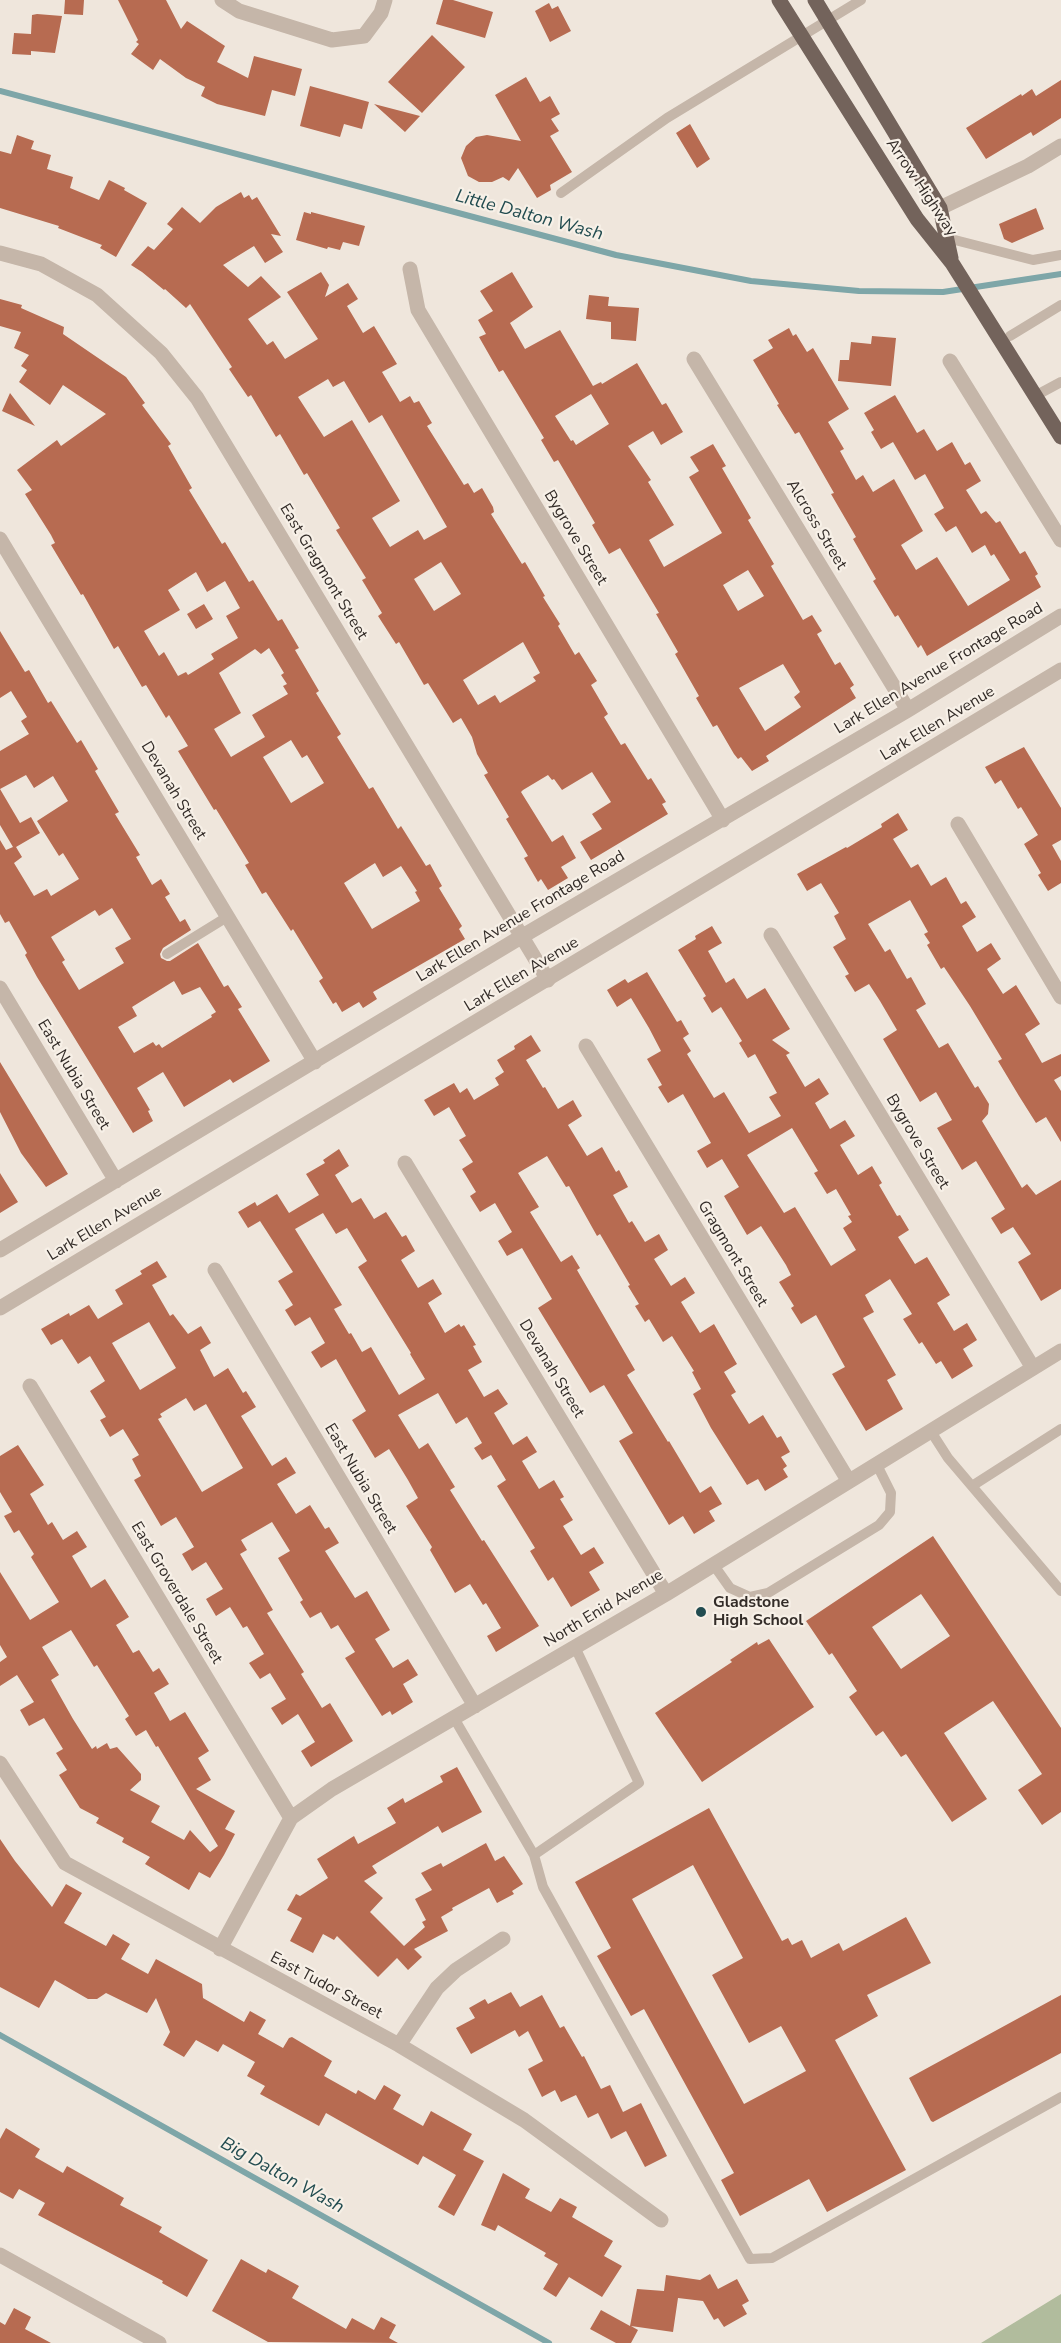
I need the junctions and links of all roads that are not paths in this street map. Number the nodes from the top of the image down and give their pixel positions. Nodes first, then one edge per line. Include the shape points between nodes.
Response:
1 (222, 0) edge
2 (384, 0) edge
3 (778, 0) edge
4 (815, 0) edge
5 (861, 0) edge
6 (828, 21) junction
7 (801, 36) junction
8 (1061, 146) edge
9 (561, 193) dead end
10 (940, 208) junction
11 (947, 238) junction
12 (0, 253) edge
13 (1061, 255) edge
14 (952, 264) junction
15 (410, 269) dead end
16 (1061, 305) edge
17 (1010, 336) dead end
18 (694, 359) dead end
19 (950, 361) dead end
20 (1061, 382) edge
21 (1035, 396) junction
22 (1061, 437) edge
23 (0, 539) edge
24 (1061, 540) edge
25 (1061, 616) edge
26 (1061, 670) edge
27 (908, 710) junction
28 (723, 820) junction
29 (958, 824) dead end
30 (227, 917) junction
31 (771, 935) dead end
32 (521, 937) junction
33 (167, 954) dead end
34 (548, 980) junction
35 (0, 988) edge
36 (1061, 997) edge
37 (586, 1046) dead end
38 (315, 1062) junction
39 (405, 1163) dead end
40 (116, 1181) junction
41 (0, 1250) edge
42 (215, 1270) dead end
43 (0, 1308) edge
44 (1061, 1352) edge
45 (1033, 1368) junction
46 (30, 1386) dead end
47 (1061, 1429) edge
48 (930, 1431) junction
49 (876, 1463) junction
50 (848, 1480) junction
51 (972, 1486) junction
52 (713, 1564) junction
53 (1061, 1591) edge
54 (666, 1594) junction
55 (575, 1647) junction
56 (475, 1706) junction
57 (454, 1718) junction
58 (0, 1762) edge
59 (291, 1818) junction
60 (534, 1855) junction
61 (503, 1939) dead end
62 (220, 1949) junction
63 (399, 2045) junction
64 (1061, 2097) edge
65 (661, 2220) dead end
66 (0, 2255) edge
67 (159, 2343) edge

1 - 2 street via 239,11 332,40 364,36 381,13
3 - 7 main road, Arrow Highway
4 - 6 main road, Arrow Highway
5 - 6 lane
6 - 7 lane
6 - 10 main road, Arrow Highway
7 - 9 lane via 667,118
7 - 14 main road, Arrow Highway via 917,219
8 - 10 street
10 - 11 main road, Arrow Highway
11 - 13 lane via 1033,260
11 - 14 main road, Arrow Highway
12 - 32 street, East Gragmont Street via 41,264 98,295 161,352 197,398
14 - 21 main road
15 - 28 street, Bygrove Street via 418,310
16 - 17 lane
18 - 27 street, Alcross Street
19 - 24 street
20 - 21 lane
21 - 22 main road
23 - 30 street, Devanah Street
25 - 27 street, Lark Ellen Avenue Frontage Road
26 - 34 street, Lark Ellen Avenue
27 - 28 street, Lark Ellen Avenue Frontage Road
28 - 32 street, Lark Ellen Avenue Frontage Road
29 - 36 street
30 - 33 lane
30 - 38 street, Devanah Street
31 - 45 street, Bygrove Street
32 - 34 street, East Gragmont Street
32 - 38 street, Lark Ellen Avenue Frontage Road
34 - 43 street, Lark Ellen Avenue
35 - 40 street, East Nubia Street
37 - 50 street, Gragmont Street
38 - 40 street, Lark Ellen Avenue Frontage Road
39 - 54 street, Devanah Street
40 - 41 street, Lark Ellen Avenue Frontage Road
42 - 56 street, East Nubia Street
44 - 45 street, North Enid Avenue
45 - 48 street, North Enid Avenue
46 - 59 street, East Groverdale Street
47 - 51 lane
48 - 49 street, North Enid Avenue
48 - 51 lane
49 - 50 street, North Enid Avenue
49 - 52 lane via 891,1493 890,1512 879,1525 768,1593 750,1597 730,1588
50 - 52 street, North Enid Avenue
51 - 53 lane
52 - 54 street, North Enid Avenue
54 - 55 street, North Enid Avenue
55 - 56 street, North Enid Avenue
55 - 60 lane via 639,1783
56 - 57 street, North Enid Avenue
57 - 59 street, North Enid Avenue via 332,1789
57 - 60 lane
58 - 62 street, East Tudor Street via 65,1863
59 - 62 street, North Enid Avenue
60 - 64 lane via 543,1887 750,2259 772,2258
61 - 63 street via 456,1970 437,1988
62 - 63 street, East Tudor Street
63 - 65 street, East Tudor Street via 524,2120
66 - 67 street

